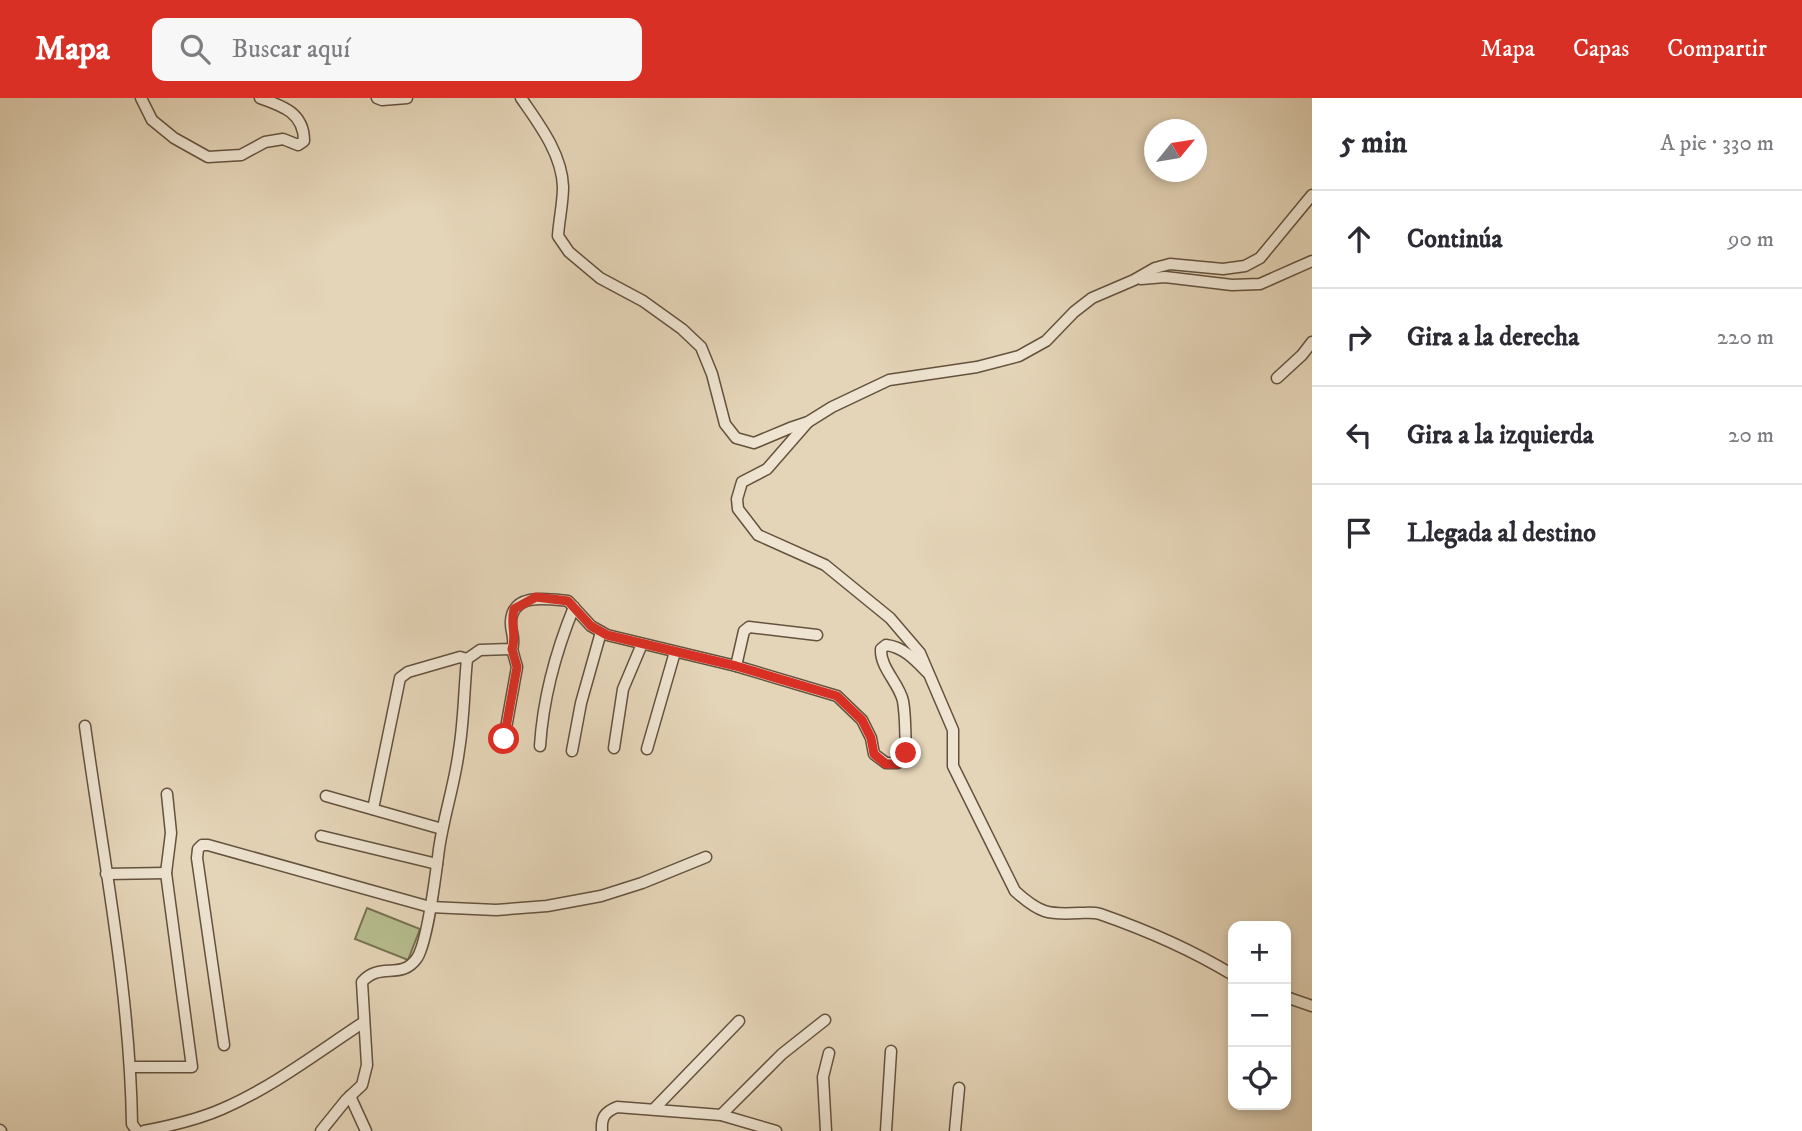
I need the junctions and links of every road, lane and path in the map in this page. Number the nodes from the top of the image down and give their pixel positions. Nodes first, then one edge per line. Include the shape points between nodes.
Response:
1 (141, 98) edge
2 (260, 98) edge
3 (377, 98) edge
4 (407, 98) edge
5 (522, 98) edge
6 (1312, 195) edge
7 (1312, 261) edge
8 (1135, 280) junction
9 (1312, 342) edge
10 (1277, 378) dead end
11 (808, 422) junction
12 (574, 607) junction
13 (601, 632) junction
14 (817, 635) dead end
15 (642, 644) junction
16 (512, 649) junction
17 (675, 652) junction
18 (467, 659) junction
19 (736, 666) junction
20 (929, 673) junction
21 (85, 726) dead end
22 (504, 739) dead end
23 (540, 746) dead end
24 (614, 748) dead end
25 (647, 749) dead end
26 (572, 751) dead end
27 (167, 794) dead end
28 (326, 796) dead end
29 (373, 808) junction
30 (442, 829) junction
31 (321, 836) dead end
32 (706, 857) dead end
33 (437, 864) junction
34 (166, 873) junction
35 (106, 874) junction
36 (430, 907) junction
37 (1228, 972) edge
38 (1291, 1000) edge
39 (1312, 1006) edge
40 (825, 1020) dead end
41 (739, 1021) dead end
42 (364, 1022) junction
43 (224, 1045) dead end
44 (891, 1051) dead end
45 (829, 1053) dead end
46 (131, 1067) junction
47 (958, 1088) dead end
48 (350, 1096) junction
49 (654, 1109) junction
50 (721, 1115) junction
51 (181, 1127) edge
52 (137, 1131) edge
53 (144, 1131) edge
54 (321, 1131) edge
55 (366, 1131) edge
56 (602, 1131) edge
57 (776, 1131) edge
58 (826, 1131) edge
59 (886, 1131) edge
60 (955, 1131) edge

1 - 2 street via 152,120 208,158 241,155 265,142 283,139 298,145 304,141 299,119 281,105
3 - 4 street
5 - 11 street via 559,166 563,187 558,236 569,252 600,278 682,329 701,347 725,424 736,438 754,443
6 - 8 street via 1260,258 1245,266 1223,269 1170,264
7 - 8 street via 1260,284 1165,276
8 - 11 street via 1092,298 1046,341 1019,356 889,380
9 - 10 street
11 - 20 street via 767,469 742,482 738,509 758,535 825,565 890,618 920,653
12 - 13 street
12 - 16 street via 568,601 536,597 521,603 510,623 515,641
12 - 23 street via 545,704
13 - 15 street
13 - 26 street
14 - 19 street via 749,627
15 - 17 street
15 - 24 street via 623,689
16 - 18 street via 480,650
16 - 22 street via 517,667
17 - 19 street
17 - 25 street
18 - 29 street via 460,657 400,678
18 - 30 street via 459,751
19 - 20 street via 837,696 862,720 874,754 886,764 898,764 906,753 903,701 880,657 881,649 895,646
20 - 37 street via 953,730 953,766 1016,891 1030,905 1052,915 1096,913 1199,955
21 - 35 street
27 - 34 street via 171,833
28 - 29 street
29 - 30 street
30 - 33 street
31 - 33 street
32 - 36 street via 588,899 496,910
33 - 36 street
34 - 35 street
34 - 46 street via 192,1067
35 - 46 street
36 - 42 street via 419,956 410,967 380,970 362,982
36 - 43 street via 202,845 197,858
38 - 39 street
40 - 50 street via 782,1054
41 - 49 street
42 - 48 street via 367,1065 362,1085
42 - 51 street via 275,1081
44 - 59 street
45 - 58 street via 823,1077
46 - 52 street via 132,1124
47 - 60 street
48 - 54 street
48 - 55 street
49 - 50 street
49 - 56 street via 617,1107 607,1111 601,1120
50 - 57 street
51 - 53 street

